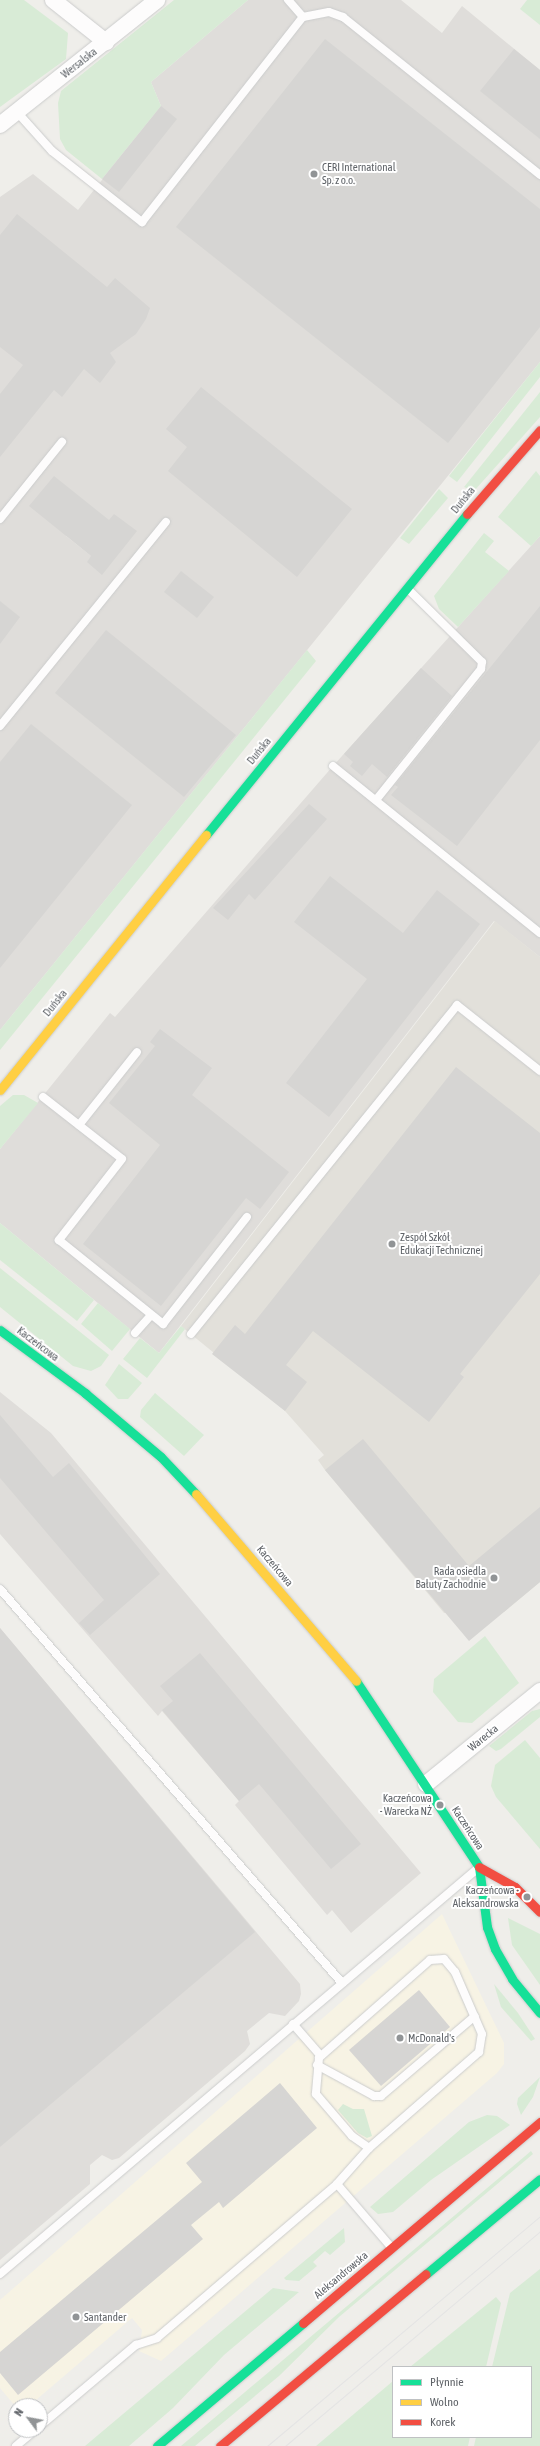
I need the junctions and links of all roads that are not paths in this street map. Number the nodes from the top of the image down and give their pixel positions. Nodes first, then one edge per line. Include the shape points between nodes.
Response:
1 (53, 0) edge
2 (157, 0) edge
3 (288, 0) edge
4 (303, 17) junction
5 (106, 42) junction
6 (17, 112) junction
7 (0, 125) edge
8 (540, 175) edge
9 (540, 430) edge
10 (62, 442) dead end
11 (0, 519) edge
12 (166, 522) dead end
13 (407, 588) junction
14 (0, 726) edge
15 (333, 766) dead end
16 (376, 800) junction
17 (540, 933) edge
18 (137, 1052) dead end
19 (540, 1071) edge
20 (0, 1090) edge
21 (43, 1096) dead end
22 (79, 1125) junction
23 (247, 1217) dead end
24 (151, 1314) junction
25 (0, 1330) edge
26 (135, 1333) dead end
27 (191, 1334) dead end
28 (0, 1589) edge
29 (540, 1691) edge
30 (426, 1784) junction
31 (479, 1867) junction
32 (540, 1912) edge
33 (342, 1983) junction
34 (540, 2013) edge
35 (475, 2016) junction
36 (293, 2024) junction
37 (320, 2055) junction
38 (317, 2065) junction
39 (540, 2122) edge
40 (369, 2148) junction
41 (540, 2179) edge
42 (337, 2184) junction
43 (392, 2248) junction
44 (0, 2274) edge
45 (48, 2419) edge
46 (26, 2438) edge
47 (16, 2446) edge
48 (157, 2446) edge
49 (220, 2446) edge

1 - 5 street
2 - 5 street, Wersalska
3 - 4 lane
4 - 6 lane via 142,222 52,150
4 - 8 lane via 329,12 343,17
5 - 6 street, Wersalska
6 - 7 street, Wersalska
9 - 13 street, Duńska via 504,468
10 - 11 lane
12 - 14 lane
13 - 16 lane via 482,662 481,669
13 - 20 street, Duńska
15 - 16 lane
16 - 17 lane
18 - 22 lane
19 - 27 lane via 457,1005
21 - 22 lane
22 - 24 lane via 122,1159 59,1240
23 - 24 lane via 163,1324
24 - 26 lane
25 - 30 street, Kaczeńcowa via 97,1403 161,1457 185,1481 361,1687
28 - 33 lane
29 - 30 street, Warecka
30 - 31 street, Kaczeńcowa
31 - 32 street, Kaczeńcowa via 515,1887
31 - 33 lane
31 - 34 street, Kaczeńcowa via 487,1927 494,1949 512,1979
33 - 36 lane
35 - 37 lane via 450,1964 437,1958 430,1960
35 - 38 lane via 381,2096 374,2096
35 - 40 lane via 482,2043 475,2056
36 - 37 lane
36 - 44 lane
37 - 38 lane
38 - 40 lane via 316,2094 352,2136
39 - 43 street, Aleksandrowska
40 - 42 lane
41 - 49 street
42 - 43 lane
42 - 45 lane via 157,2338 136,2345
43 - 48 street, Aleksandrowska
46 - 47 lane

